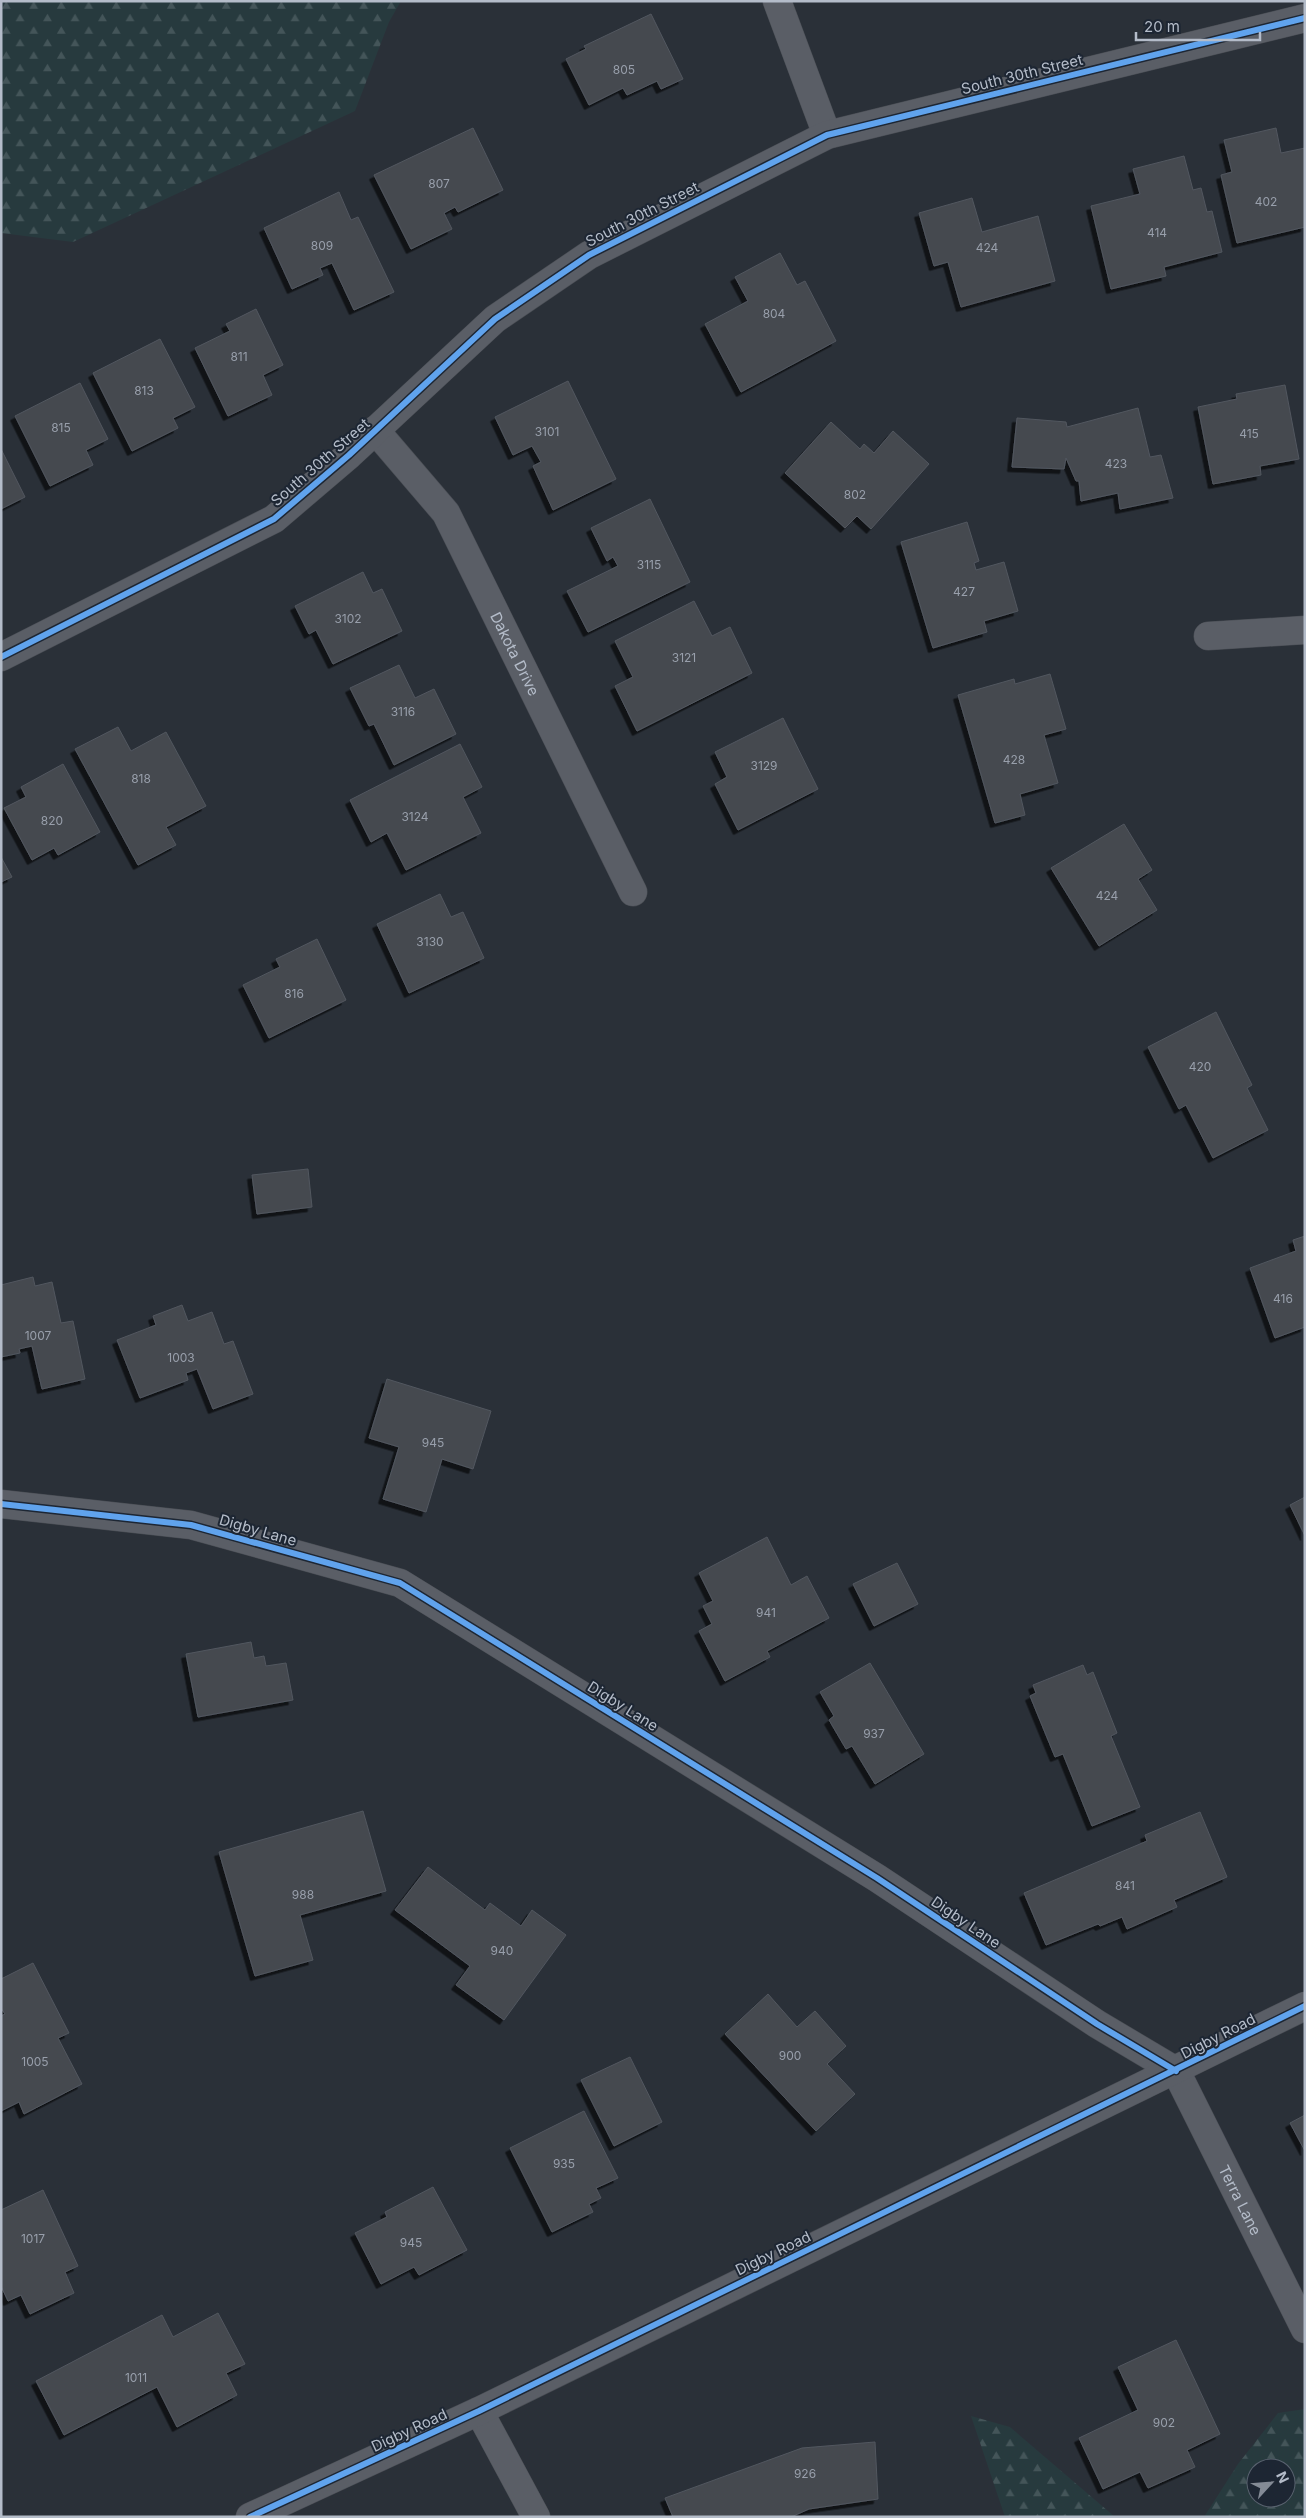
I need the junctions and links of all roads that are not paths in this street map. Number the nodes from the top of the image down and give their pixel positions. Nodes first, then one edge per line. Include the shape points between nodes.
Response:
1 (777, 1) edge
2 (1305, 18) edge
3 (826, 135) junction
4 (375, 430) junction
5 (1305, 630) edge
6 (1208, 636) dead end
7 (1, 657) edge
8 (633, 892) dead end
9 (1, 1504) edge
10 (1305, 2006) edge
11 (1176, 2071) junction
12 (1305, 2329) edge
13 (479, 2411) junction
14 (250, 2517) edge
15 (536, 2517) edge

1 - 3 street
2 - 3 street, South 30th Street
3 - 4 street, South 30th Street via 589,255 495,319
4 - 7 street, South 30th Street via 274,519
4 - 8 street, Dakota Drive via 446,513
5 - 6 street
9 - 11 street, Digby Lane via 191,1525 400,1583 877,1878 1097,2024
10 - 11 street, Digby Road
11 - 12 street, Terra Lane
11 - 13 street, Digby Road
13 - 14 street, Digby Road
13 - 15 street

